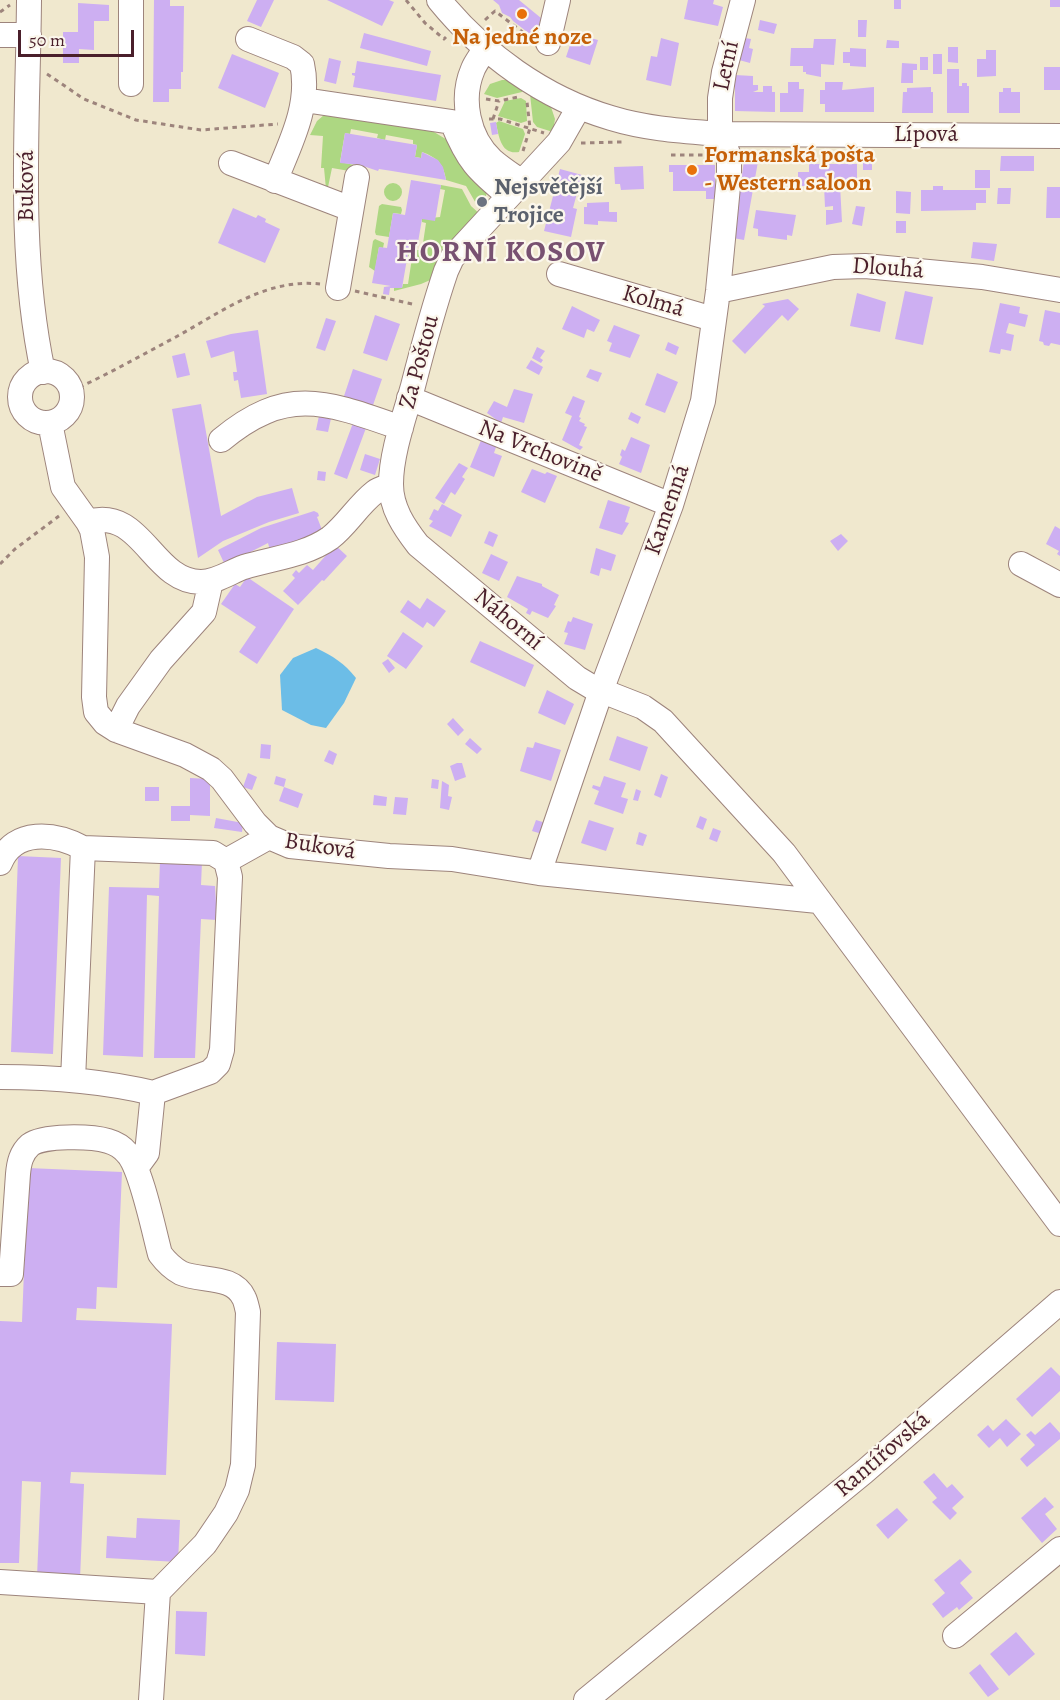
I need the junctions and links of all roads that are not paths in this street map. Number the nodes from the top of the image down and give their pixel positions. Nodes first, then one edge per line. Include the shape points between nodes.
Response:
1 (29, 0) edge
2 (131, 0) edge
3 (439, 0) edge
4 (558, 0) edge
5 (743, 0) edge
6 (0, 35) edge
7 (29, 35) junction
8 (248, 39) dead end
9 (549, 41) road end
10 (485, 49) junction
11 (131, 84) dead end
12 (579, 106) junction
13 (301, 111) junction
14 (1060, 136) edge
15 (722, 139) junction
16 (231, 163) dead end
17 (357, 177) dead end
18 (275, 181) junction
19 (516, 189) junction
20 (351, 209) junction
21 (559, 274) dead end
22 (338, 288) road end
23 (1060, 290) edge
24 (718, 291) junction
25 (713, 319) junction
26 (43, 372) junction
27 (10, 396) edge
28 (409, 398) junction
29 (50, 423) junction
30 (401, 428) junction
31 (221, 440) dead end
32 (391, 485) junction
33 (670, 505) junction
34 (81, 513) junction
35 (418, 545) joint
36 (1021, 564) dead end
37 (211, 581) junction
38 (1060, 585) edge
39 (601, 691) junction
40 (116, 730) junction
41 (269, 837) junction
42 (82, 848) junction
43 (226, 861) junction
44 (0, 863) edge
45 (539, 873) junction
46 (818, 901) junction
47 (0, 1077) edge
48 (73, 1080) junction
49 (153, 1093) junction
50 (136, 1168) junction
51 (1060, 1224) edge
52 (0, 1274) edge
53 (1060, 1302) edge
54 (1060, 1549) edge
55 (0, 1582) edge
56 (158, 1592) junction
57 (955, 1636) dead end
58 (151, 1700) edge
59 (586, 1700) edge

1 - 7 street, Buková
2 - 11 street
3 - 10 street
4 - 9 street
5 - 15 street, Letní via 720,98
6 - 7 street
7 - 26 street, Buková via 28,266
8 - 13 street via 302,64 305,81
10 - 12 street via 510,68
10 - 19 street via 469,84 471,126 484,152
12 - 15 street via 639,125
12 - 19 street, Za Poštou via 559,142
13 - 18 street
13 - 19 street via 452,122 470,160 485,177
14 - 15 street, Lípová
15 - 24 street, Kamenná via 729,156 729,176
16 - 18 street
17 - 20 street
18 - 20 street
19 - 28 street, Za Poštou via 452,258
20 - 22 street
21 - 25 street, Kolmá
23 - 24 street, Dlouhá via 982,277 865,266 833,267
24 - 25 street, Kamenná
25 - 33 street, Kamenná via 703,401
26 - 27 street
26 - 29 street via 57,374 71,391 70,408
27 - 29 street via 21,403 28,416
28 - 30 street, Za Poštou
28 - 33 street, Na Vrchovině
29 - 34 street, Buková via 63,487
30 - 31 street via 357,412 305,403 281,405 252,416
30 - 32 street, Za Poštou
32 - 35 street, Za Poštou via 402,525
32 - 37 street via 375,492 330,537 304,551
33 - 39 street, Kamenná
34 - 37 street via 122,524 174,574 188,580
34 - 40 street, Buková via 93,538 98,570 96,712
35 - 39 street, Náhorní via 578,678
36 - 38 street
37 - 40 street via 204,612 161,660
39 - 45 street, Kamenná
39 - 46 street, Náhorní via 643,707 663,721 784,853
40 - 41 street, Buková via 185,755 211,769
41 - 43 street
41 - 45 street, Buková via 290,846 452,859
42 - 43 street via 213,853
42 - 44 street via 49,837 27,837 10,845
42 - 48 street
43 - 49 street via 230,877 222,1050 218,1064 210,1072
45 - 46 street, Buková
46 - 51 street, Náhorní
47 - 48 street
48 - 49 street
49 - 50 street via 147,1152
50 - 52 street via 127,1153 107,1140 49,1138 29,1146 19,1166 11,1275
50 - 56 street via 160,1254 172,1268 233,1286 244,1297 248,1312 243,1464 237,1491 205,1544
53 - 59 street, Rantířovská via 864,1472
54 - 57 street
55 - 56 street
56 - 58 street

